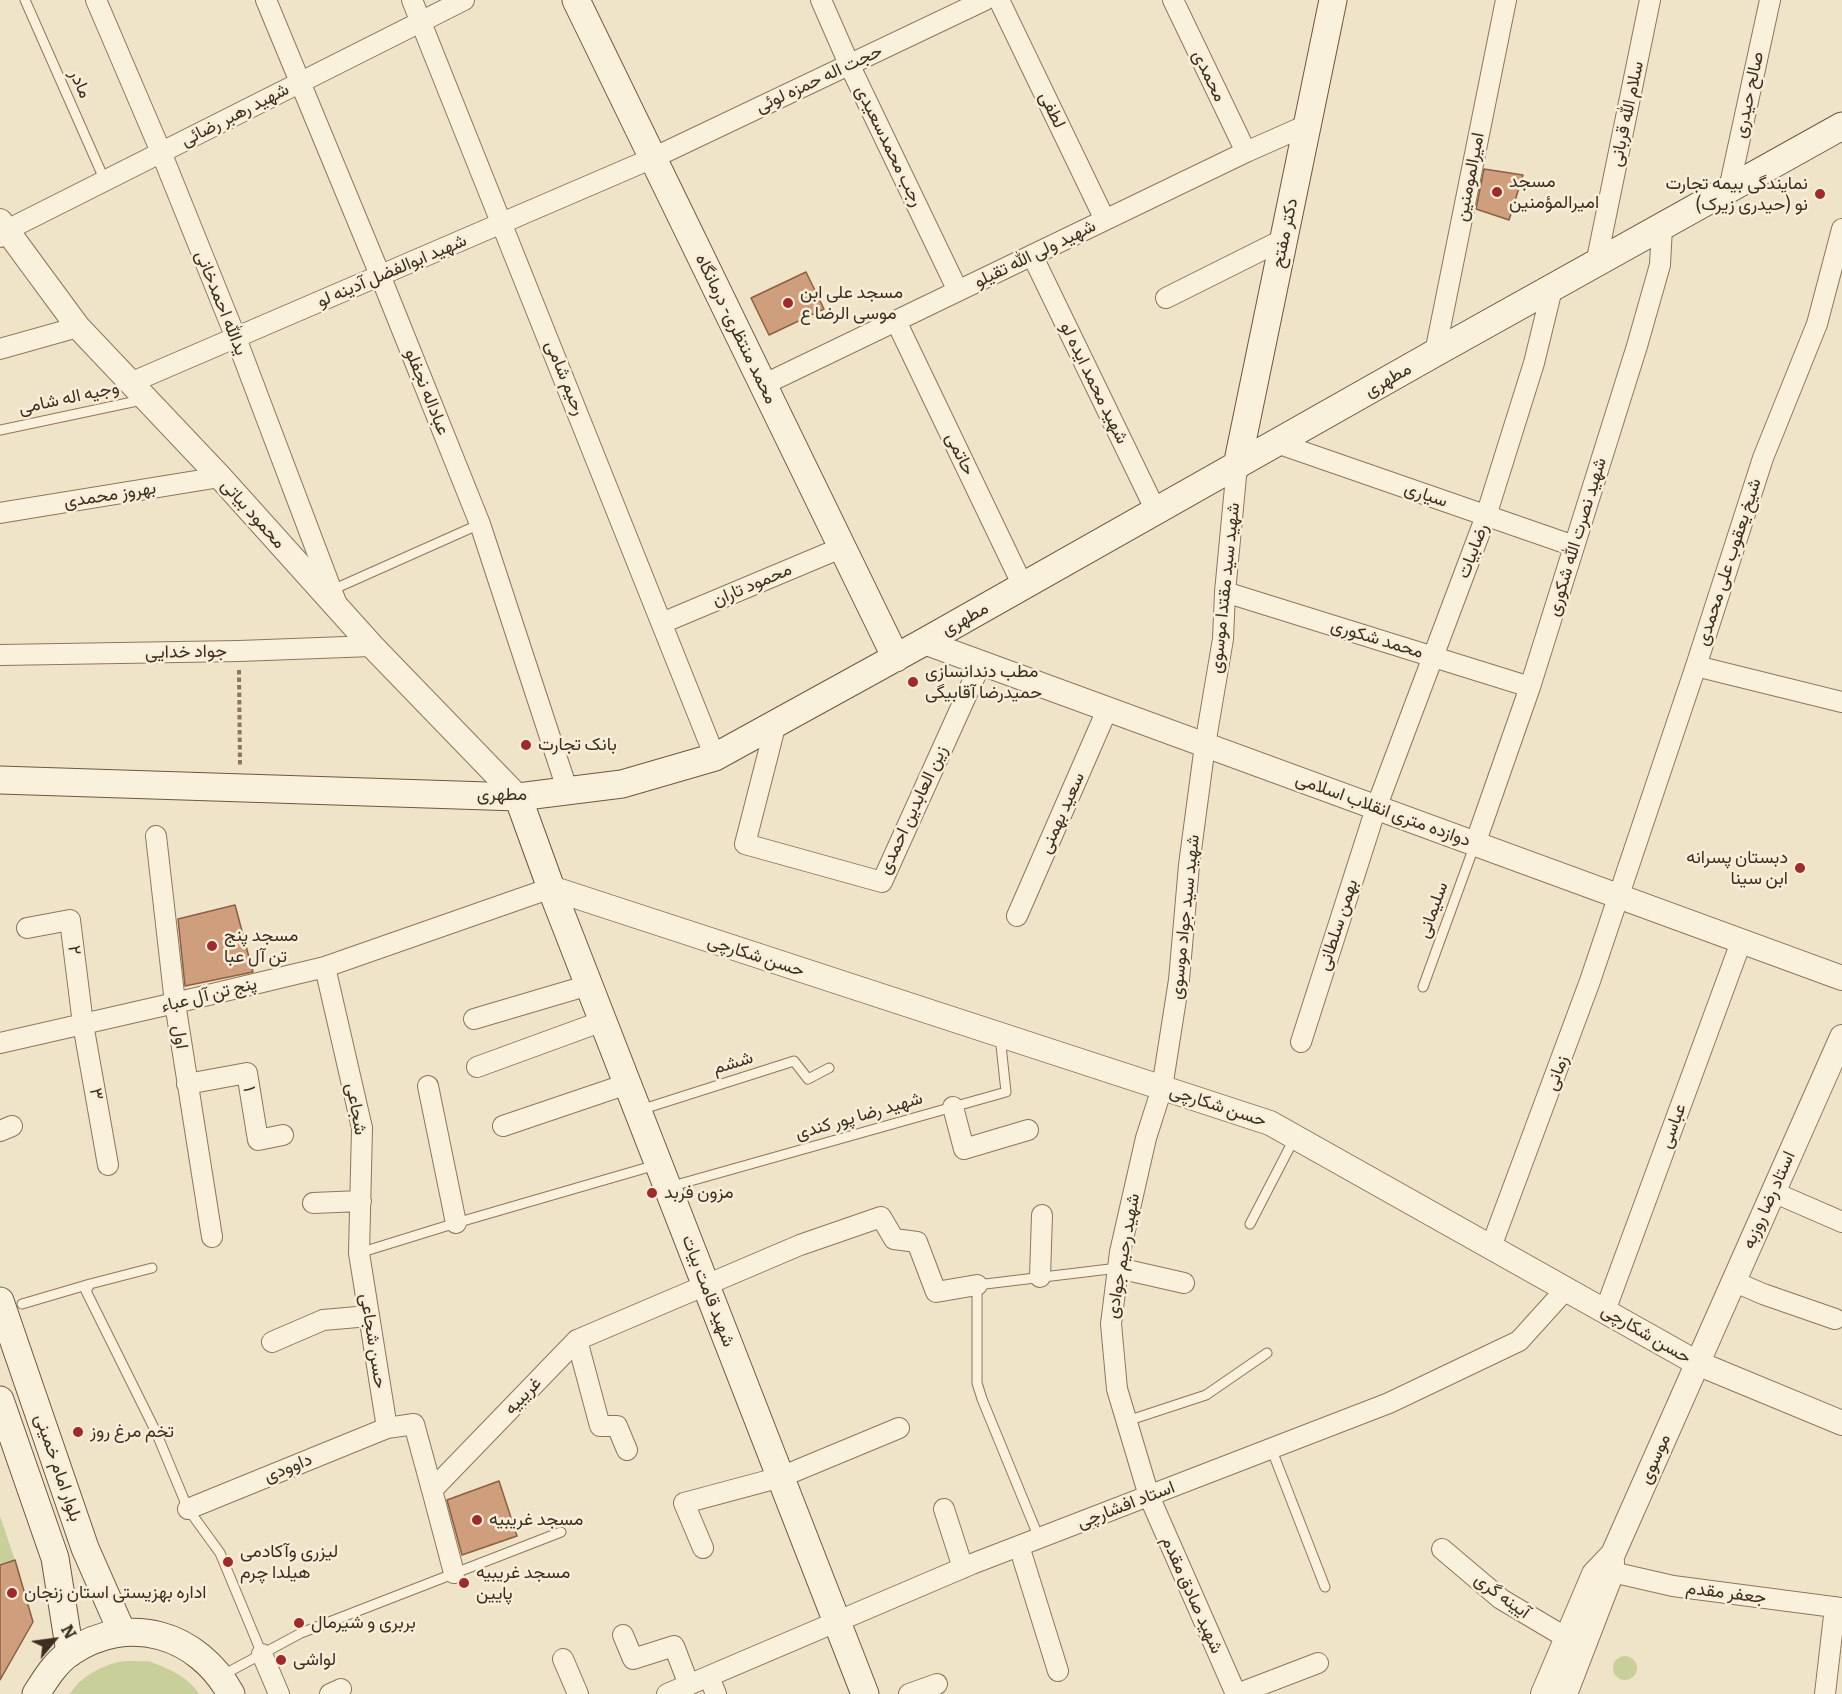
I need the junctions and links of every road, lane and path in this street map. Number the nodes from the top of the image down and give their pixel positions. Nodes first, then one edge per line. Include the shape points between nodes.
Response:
1 (25, 0) edge
2 (96, 0) edge
3 (266, 0) edge
4 (412, 0) edge
5 (464, 0) edge
6 (576, 0) edge
7 (821, 0) edge
8 (984, 0) edge
9 (999, 0) edge
10 (1173, 0) edge
11 (1333, 0) edge
12 (1506, 0) edge
13 (1650, 0) edge
14 (1770, 0) edge
15 (422, 21) junction
16 (849, 64) junction
17 (300, 83) junction
18 (1307, 125) junction
19 (1842, 126) edge
20 (161, 152) junction
21 (1246, 152) junction
22 (653, 158) junction
23 (105, 181) junction
24 (1729, 189) junction
25 (1105, 220) junction
26 (503, 223) junction
27 (1662, 227) junction
28 (2, 229) edge
29 (1842, 229) edge
30 (1284, 239) junction
31 (1032, 255) junction
32 (1596, 264) junction
33 (381, 275) junction
34 (1552, 289) junction
35 (958, 291) junction
36 (1166, 298) dead end
37 (896, 321) junction
38 (78, 327) junction
39 (236, 338) junction
40 (0, 349) edge
41 (1435, 353) junction
42 (764, 385) junction
43 (137, 391) junction
44 (0, 430) edge
45 (1277, 443) junction
46 (1237, 466) junction
47 (220, 477) junction
48 (1156, 511) junction
49 (0, 513) edge
50 (1486, 516) junction
51 (480, 525) junction
52 (1574, 546) junction
53 (843, 548) junction
54 (1023, 586) junction
55 (1225, 591) junction
56 (335, 599) junction
57 (662, 623) junction
58 (924, 642) junction
59 (372, 646) junction
60 (239, 651) junction
61 (0, 655) edge
62 (896, 657) junction
63 (1433, 657) junction
64 (981, 663) junction
65 (1696, 666) junction
66 (1530, 687) junction
67 (1841, 699) edge
68 (1107, 710) junction
69 (776, 723) junction
70 (1205, 745) junction
71 (716, 757) junction
72 (0, 780) edge
73 (240, 789) junction
74 (568, 792) junction
75 (519, 797) junction
76 (1376, 808) junction
77 (156, 836) dead end
78 (1475, 844) junction
79 (551, 888) junction
80 (1618, 897) junction
81 (1017, 916) dead end
82 (27, 927) dead end
83 (1741, 942) junction
84 (325, 967) junction
85 (1842, 978) edge
86 (589, 986) junction
87 (1423, 987) dead end
88 (175, 1004) junction
89 (474, 1019) dead end
90 (603, 1021) junction
91 (83, 1024) junction
92 (1000, 1036) junction
93 (1842, 1037) edge
94 (1301, 1042) dead end
95 (0, 1043) edge
96 (477, 1067) dead end
97 (830, 1068) dead end
98 (187, 1084) junction
99 (627, 1084) junction
100 (428, 1086) dead end
101 (1162, 1088) junction
102 (953, 1107) junction
103 (637, 1110) junction
104 (503, 1126) dead end
105 (1028, 1130) dead end
106 (283, 1136) dead end
107 (1295, 1137) junction
108 (108, 1165) dead end
109 (663, 1176) junction
110 (1773, 1192) junction
111 (361, 1201) junction
112 (313, 1203) dead end
113 (1042, 1215) dead end
114 (1842, 1222) edge
115 (456, 1223) junction
116 (1250, 1224) dead end
117 (212, 1238) dead end
118 (1491, 1247) junction
119 (359, 1253) junction
120 (152, 1268) dead end
121 (1118, 1268) junction
122 (1040, 1277) junction
123 (1733, 1281) junction
124 (1184, 1283) dead end
125 (90, 1284) junction
126 (705, 1285) junction
127 (977, 1285) junction
128 (1566, 1289) junction
129 (11, 1302) edge
130 (1605, 1311) junction
131 (369, 1316) junction
132 (1835, 1319) dead end
133 (577, 1340) junction
134 (272, 1342) dead end
135 (1267, 1353) dead end
136 (1697, 1363) junction
137 (0, 1400) edge
138 (1840, 1417) edge
139 (1127, 1421) junction
140 (387, 1428) junction
141 (899, 1428) dead end
142 (1271, 1448) junction
143 (627, 1450) dead end
144 (781, 1477) junction
145 (432, 1490) junction
146 (1149, 1496) junction
147 (188, 1509) junction
148 (944, 1509) dead end
149 (561, 1532) dead end
150 (1039, 1538) junction
151 (1019, 1546) junction
152 (702, 1548) dead end
153 (1442, 1549) dead end
154 (1612, 1563) junction
155 (963, 1568) junction
156 (454, 1573) junction
157 (1325, 1587) dead end
158 (1839, 1608) edge
159 (837, 1623) junction
160 (122, 1632) junction
161 (623, 1635) dead end
162 (1565, 1637) junction
163 (70, 1653) junction
164 (262, 1654) junction
165 (563, 1659) dead end
166 (1318, 1663) dead end
167 (1058, 1671) dead end
168 (937, 1684) dead end
169 (226, 1685) edge
170 (689, 1685) junction
171 (712, 1685) edge
172 (36, 1694) edge
173 (279, 1694) edge
174 (578, 1694) edge
175 (667, 1694) edge
176 (865, 1694) edge
177 (909, 1694) edge
178 (1236, 1694) edge
179 (1543, 1694) edge
180 (1565, 1694) edge
181 (1825, 1694) edge

1 - 23 lane, مادر
2 - 20 street, یدالله احمدخانی
3 - 17 street, عباداله نجفلو
4 - 15 street, رحیم شامی
5 - 15 street, شهید رهبر رضائی
6 - 22 main road, محمد منتظری- درمانگاه
7 - 16 street, رجب محمدسعیدی
8 - 16 street, حجت اله حمزه لوئی
9 - 25 street, لطفی
10 - 21 street, محمدی
11 - 18 main road, دکتر مفتح
12 - 41 street, امیرالمومنین
13 - 32 street, سلام الله قربانی
14 - 24 street, صالح حیدری
15 - 17 street, شهید رهبر رضائی
15 - 26 street, رحیم شامی
16 - 22 street, حجت اله حمزه لوئی
16 - 35 street, رجب محمدسعیدی
17 - 20 street, شهید رهبر رضائی
17 - 33 street, عباداله نجفلو
18 - 21 street, شهید ولی الله تقیلو
18 - 30 main road, دکتر مفتح
19 - 24 main road, مطهری
20 - 23 street, شهید رهبر رضائی
20 - 39 street, یدالله احمدخانی
21 - 25 street, شهید ولی الله تقیلو
22 - 26 street, شهید ابوالفضل آدینه لو
22 - 42 main road, محمد منتظری- درمانگاه
23 - 28 street, شهید رهبر رضائی
24 - 27 main road, مطهری
25 - 31 street, شهید ولی الله تقیلو
26 - 33 street, شهید ابوالفضل آدینه لو
26 - 57 street, رحیم شامی
27 - 32 main road, مطهری
27 - 52 street, شهید نصرت الله شکوری via 1660,265
28 - 38 street, محمود بیاتی
29 - 65 street, شیخ یعقوب علی محمدی via 1817,324 1763,458
30 - 36 street
30 - 46 main road, دکتر مفتح
31 - 35 street, شهید ولی الله تقیلو
31 - 48 street, شهید محمد ایده لو
32 - 34 main road, مطهری
33 - 39 street, شهید ابوالفضل آدینه لو
33 - 51 street, عباداله نجفلو
34 - 41 main road, مطهری
34 - 50 street, رضابیات
35 - 37 street, شهید ولی الله تقیلو
37 - 42 street, شهید ولی الله تقیلو
37 - 54 street, حاتمی
38 - 40 street
38 - 43 street, محمود بیاتی
39 - 43 street, شهید ابوالفضل آدینه لو
39 - 56 street, یدالله احمدخانی
41 - 45 main road, مطهری
42 - 53 main road, محمد منتظری- درمانگاه
43 - 44 lane, وجیه اله شامی
43 - 47 street, محمود بیاتی
45 - 46 main road, مطهری
45 - 50 street, سیاری
46 - 48 main road, مطهری
46 - 55 street, شهید سید مقتدا موسوی
47 - 49 street, بهروز محمدی
47 - 56 street, محمود بیاتی
48 - 54 main road, مطهری
50 - 52 street, سیاری
50 - 63 street, رضابیات
51 - 56 lane
51 - 74 street, عباداله نجفلو
52 - 66 street, شهید نصرت الله شکوری
53 - 57 street, محمود تاران
53 - 62 main road, محمد منتظری- درمانگاه
54 - 58 main road, مطهری
55 - 63 street, محمد شکوری
55 - 70 street, شهید سید مقتدا موسوی via 1223,639
56 - 59 street, محمود بیاتی
57 - 71 street, رحیم شامی
58 - 62 main road, مطهری
58 - 64 street, دوازده متری انقلاب اسلامی
59 - 60 street, جواد خدایی
59 - 75 street, محمود بیاتی
60 - 61 street, جواد خدایی
60 - 73 path
62 - 69 main road, مطهری
63 - 66 street, محمد شکوری
63 - 76 street, رضابیات
64 - 68 street, دوازده متری انقلاب اسلامی
64 - 69 street, زین العابدین احمدی via 882,882 745,844
65 - 67 street
65 - 80 street, شیخ یعقوب علی محمدی
66 - 78 street, شهید نصرت الله شکوری
68 - 70 street, دوازده متری انقلاب اسلامی
68 - 81 street, سعید بهمنی
69 - 71 main road, مطهری
70 - 76 street, دوازده متری انقلاب اسلامی
70 - 101 street, شهید سید جواد موسوی via 1179,980
71 - 74 main road, مطهری via 622,784
72 - 73 main road, مطهری
73 - 75 main road, مطهری
74 - 75 main road, مطهری
75 - 79 main road, شهید قامت بیات
76 - 78 street, دوازده متری انقلاب اسلامی
76 - 94 street, بهمن سلطانی
77 - 88 street, اول
78 - 80 street, دوازده متری انقلاب اسلامی
78 - 87 lane, سلیمانی
79 - 84 street, پنج تن آل عباء
79 - 86 main road, شهید قامت بیات
79 - 92 street, حسن شکارچی
80 - 83 street, دوازده متری انقلاب اسلامی
80 - 118 street, زمانی
82 - 91 street, ۲ via 70,920
83 - 85 street, دوازده متری انقلاب اسلامی
83 - 130 street, عباسی
84 - 88 street, پنج تن آل عباء
84 - 111 street, شجاعی via 362,1128
86 - 89 street
86 - 90 main road, شهید قامت بیات
88 - 91 street, پنج تن آل عباء
88 - 98 street, اول
90 - 96 street
90 - 99 main road, شهید قامت بیات
91 - 95 street, پنج تن آل عباء
91 - 108 street, ۳
92 - 101 street, حسن شکارچی
92 - 102 lane, شهید رضا پور کندی via 1006,1092
93 - 110 street, استاد رضا روزبه
97 - 103 lane, ششم via 808,1079 794,1061
98 - 106 street, ۱ via 246,1073 258,1140
98 - 117 street, اول
99 - 103 main road, شهید قامت بیات
99 - 104 street
100 - 115 street
101 - 107 street, حسن شکارچی via 1270,1123
101 - 121 street, شهید رحیم جوادی via 1146,1138
102 - 105 street via 964,1149
102 - 109 lane, شهید رضا پور کندی
103 - 109 main road, شهید قامت بیات
107 - 116 lane
107 - 118 street, حسن شکارچی
109 - 115 lane, شهید رضا پور کندی
109 - 126 main road, شهید قامت بیات
110 - 114 street
110 - 123 street, استاد رضا روزبه
111 - 112 street
111 - 119 street, شجاعی
113 - 122 street
115 - 119 lane, شهید رضا پور کندی
118 - 128 street, حسن شکارچی
119 - 131 street, حسن شجاعی
120 - 125 lane
121 - 122 lane
121 - 124 street
121 - 139 street, شهید رحیم جوادی via 1111,1324 1117,1389
122 - 127 lane
123 - 132 street
123 - 136 street, استاد رضا روزبه
125 - 129 lane
125 - 147 lane via 86,1291 156,1432
126 - 127 street, غریبیه via 880,1217 894,1239 917,1242 936,1292
126 - 133 street, غریبیه
126 - 144 main road, شهید قامت بیات
127 - 150 lane via 977,1383
128 - 130 street, حسن شکارچی
128 - 142 street, استاد افشارچی via 1519,1341 1389,1403
129 - 160 main road, بلوار امام خمینی via 85,1548
130 - 136 street, حسن شکارچی
131 - 134 street via 323,1320
131 - 140 street, حسن شجاعی
133 - 143 street via 600,1426 617,1426
133 - 145 street, غریبیه
135 - 139 lane via 1206,1395
136 - 138 street, حسن شکارچی
136 - 154 street, موسوی
137 - 163 main road, بلوار امام خمینی via 55,1558
139 - 146 street, شهید رحیم جوادی
140 - 145 street, داوودی via 414,1424
140 - 147 street, داوودی
141 - 144 street
142 - 146 street, استاد افشارچی
142 - 157 lane
144 - 152 street via 684,1503
144 - 159 main road, شهید قامت بیات
145 - 156 street
146 - 150 street, استاد افشارچی
146 - 178 street, شهید صادق مقدم
147 - 164 lane via 220,1553
148 - 155 street
149 - 156 lane
150 - 151 street, استاد افشارچی
151 - 155 street, استاد افشارچی
151 - 167 street
153 - 162 street, آیینه گری via 1501,1599
154 - 158 street, جعفر مقدم via 1673,1586
154 - 162 street, موسوی via 1594,1574
154 - 180 street, موسوی
155 - 159 street, استاد افشارچی
156 - 164 lane via 301,1633
158 - 181 street
159 - 171 street, استاد افشارچی
159 - 176 main road, شهید قامت بیات
160 - 163 main road via 94,1639
160 - 169 main road via 150,1633 178,1641 202,1656
161 - 170 street via 633,1659 674,1646
162 - 179 street, موسوی
163 - 172 main road via 49,1672
164 - 169 lane
164 - 173 street
165 - 174 street
166 - 178 street
168 - 177 street
170 - 171 street, استاد افشارچی
170 - 175 street, استاد افشارچی

